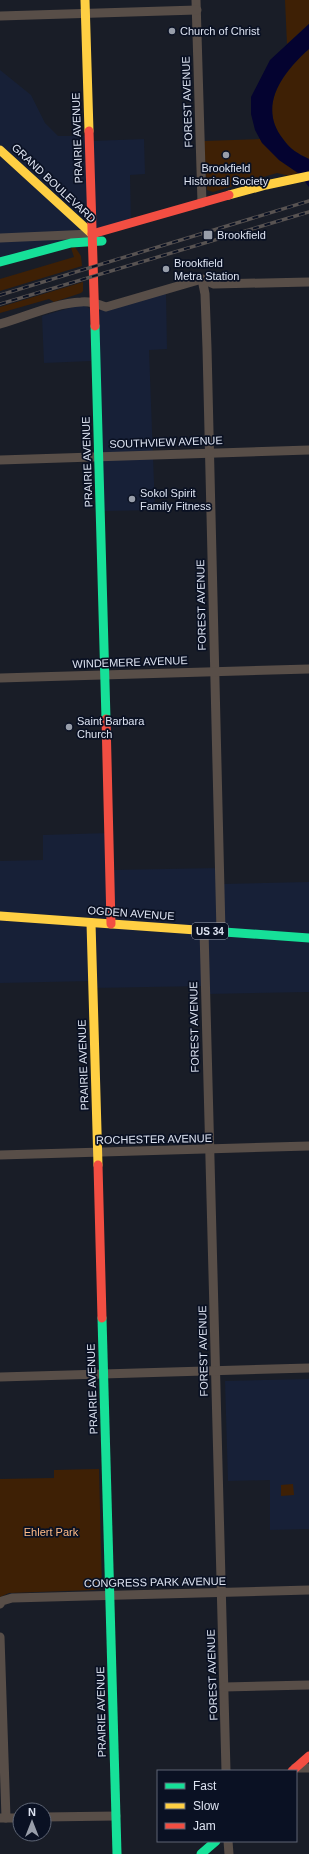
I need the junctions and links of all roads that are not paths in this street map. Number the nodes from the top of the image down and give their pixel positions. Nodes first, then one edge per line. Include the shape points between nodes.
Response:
1 (85, 0) edge
2 (196, 0) edge
3 (197, 10) junction
4 (85, 14) junction
5 (0, 16) edge
6 (0, 150) edge
7 (309, 176) edge
8 (202, 203) junction
9 (169, 213) junction
10 (0, 238) edge
11 (92, 242) junction
12 (0, 262) edge
13 (202, 279) junction
14 (309, 282) edge
15 (95, 303) junction
16 (0, 324) edge
17 (309, 450) edge
18 (210, 453) junction
19 (100, 457) junction
20 (0, 460) edge
21 (309, 669) edge
22 (215, 671) junction
23 (105, 675) junction
24 (0, 678) edge
25 (0, 916) edge
26 (91, 923) junction
27 (111, 924) junction
28 (204, 930) junction
29 (221, 932) junction
30 (309, 938) edge
31 (309, 1146) edge
32 (209, 1149) junction
33 (98, 1152) junction
34 (0, 1156) edge
35 (309, 1368) edge
36 (216, 1371) junction
37 (104, 1374) junction
38 (0, 1378) edge
39 (309, 1590) edge
40 (222, 1593) junction
41 (110, 1596) junction
42 (1, 1603) edge
43 (0, 1637) edge
44 (309, 1685) edge
45 (224, 1686) junction
46 (309, 1756) edge
47 (309, 1768) edge
48 (294, 1769) edge
49 (226, 1770) edge
50 (116, 1816) junction
51 (3, 1818) edge
52 (52, 1818) edge
53 (215, 1842) edge
54 (228, 1842) edge
55 (117, 1854) edge
56 (201, 1854) edge
57 (229, 1854) edge

1 - 4 street, PRAIRIE AVENUE
2 - 3 street, FOREST AVENUE
3 - 4 street
3 - 8 street, FOREST AVENUE
4 - 5 street
4 - 11 street, PRAIRIE AVENUE
6 - 11 street, GRAND BOULEVARD
7 - 8 street
8 - 9 street
9 - 11 street
9 - 11 street via 102,241
10 - 11 street
11 - 12 street via 71,243
11 - 15 street, PRAIRIE AVENUE
13 - 14 street via 214,284
13 - 15 street via 106,307
13 - 18 street, FOREST AVENUE via 205,294
15 - 16 street via 65,304
15 - 19 street, PRAIRIE AVENUE
17 - 18 street, SOUTHVIEW AVENUE
18 - 19 street, SOUTHVIEW AVENUE
18 - 22 street, FOREST AVENUE
19 - 20 street, SOUTHVIEW AVENUE
19 - 23 street, PRAIRIE AVENUE
21 - 22 street, WINDEMERE AVENUE
22 - 23 street, WINDEMERE AVENUE
22 - 29 street, FOREST AVENUE
23 - 24 street, WINDEMERE AVENUE
23 - 27 street, PRAIRIE AVENUE
25 - 26 street, OGDEN AVENUE / US 34
26 - 27 street, OGDEN AVENUE / US 34
26 - 33 street, PRAIRIE AVENUE
27 - 28 street, OGDEN AVENUE / US 34
28 - 29 street, OGDEN AVENUE / US 34
28 - 32 street, FOREST AVENUE
29 - 30 street, OGDEN AVENUE / US 34
31 - 32 street, ROCHESTER AVENUE
32 - 33 street, ROCHESTER AVENUE
32 - 36 street, FOREST AVENUE
33 - 34 street, ROCHESTER AVENUE
33 - 37 street, PRAIRIE AVENUE
35 - 36 street
36 - 37 street
36 - 40 street, FOREST AVENUE
37 - 38 street
37 - 41 street, PRAIRIE AVENUE
39 - 40 street, CONGRESS PARK AVENUE
40 - 41 street, CONGRESS PARK AVENUE
40 - 45 street, FOREST AVENUE
41 - 42 street, CONGRESS PARK AVENUE via 12,1598
41 - 50 street, PRAIRIE AVENUE
43 - 51 street
44 - 45 street
45 - 49 street, FOREST AVENUE
46 - 48 street
47 - 48 street
50 - 52 street
50 - 55 street, PRAIRIE AVENUE
53 - 56 street
54 - 57 street

